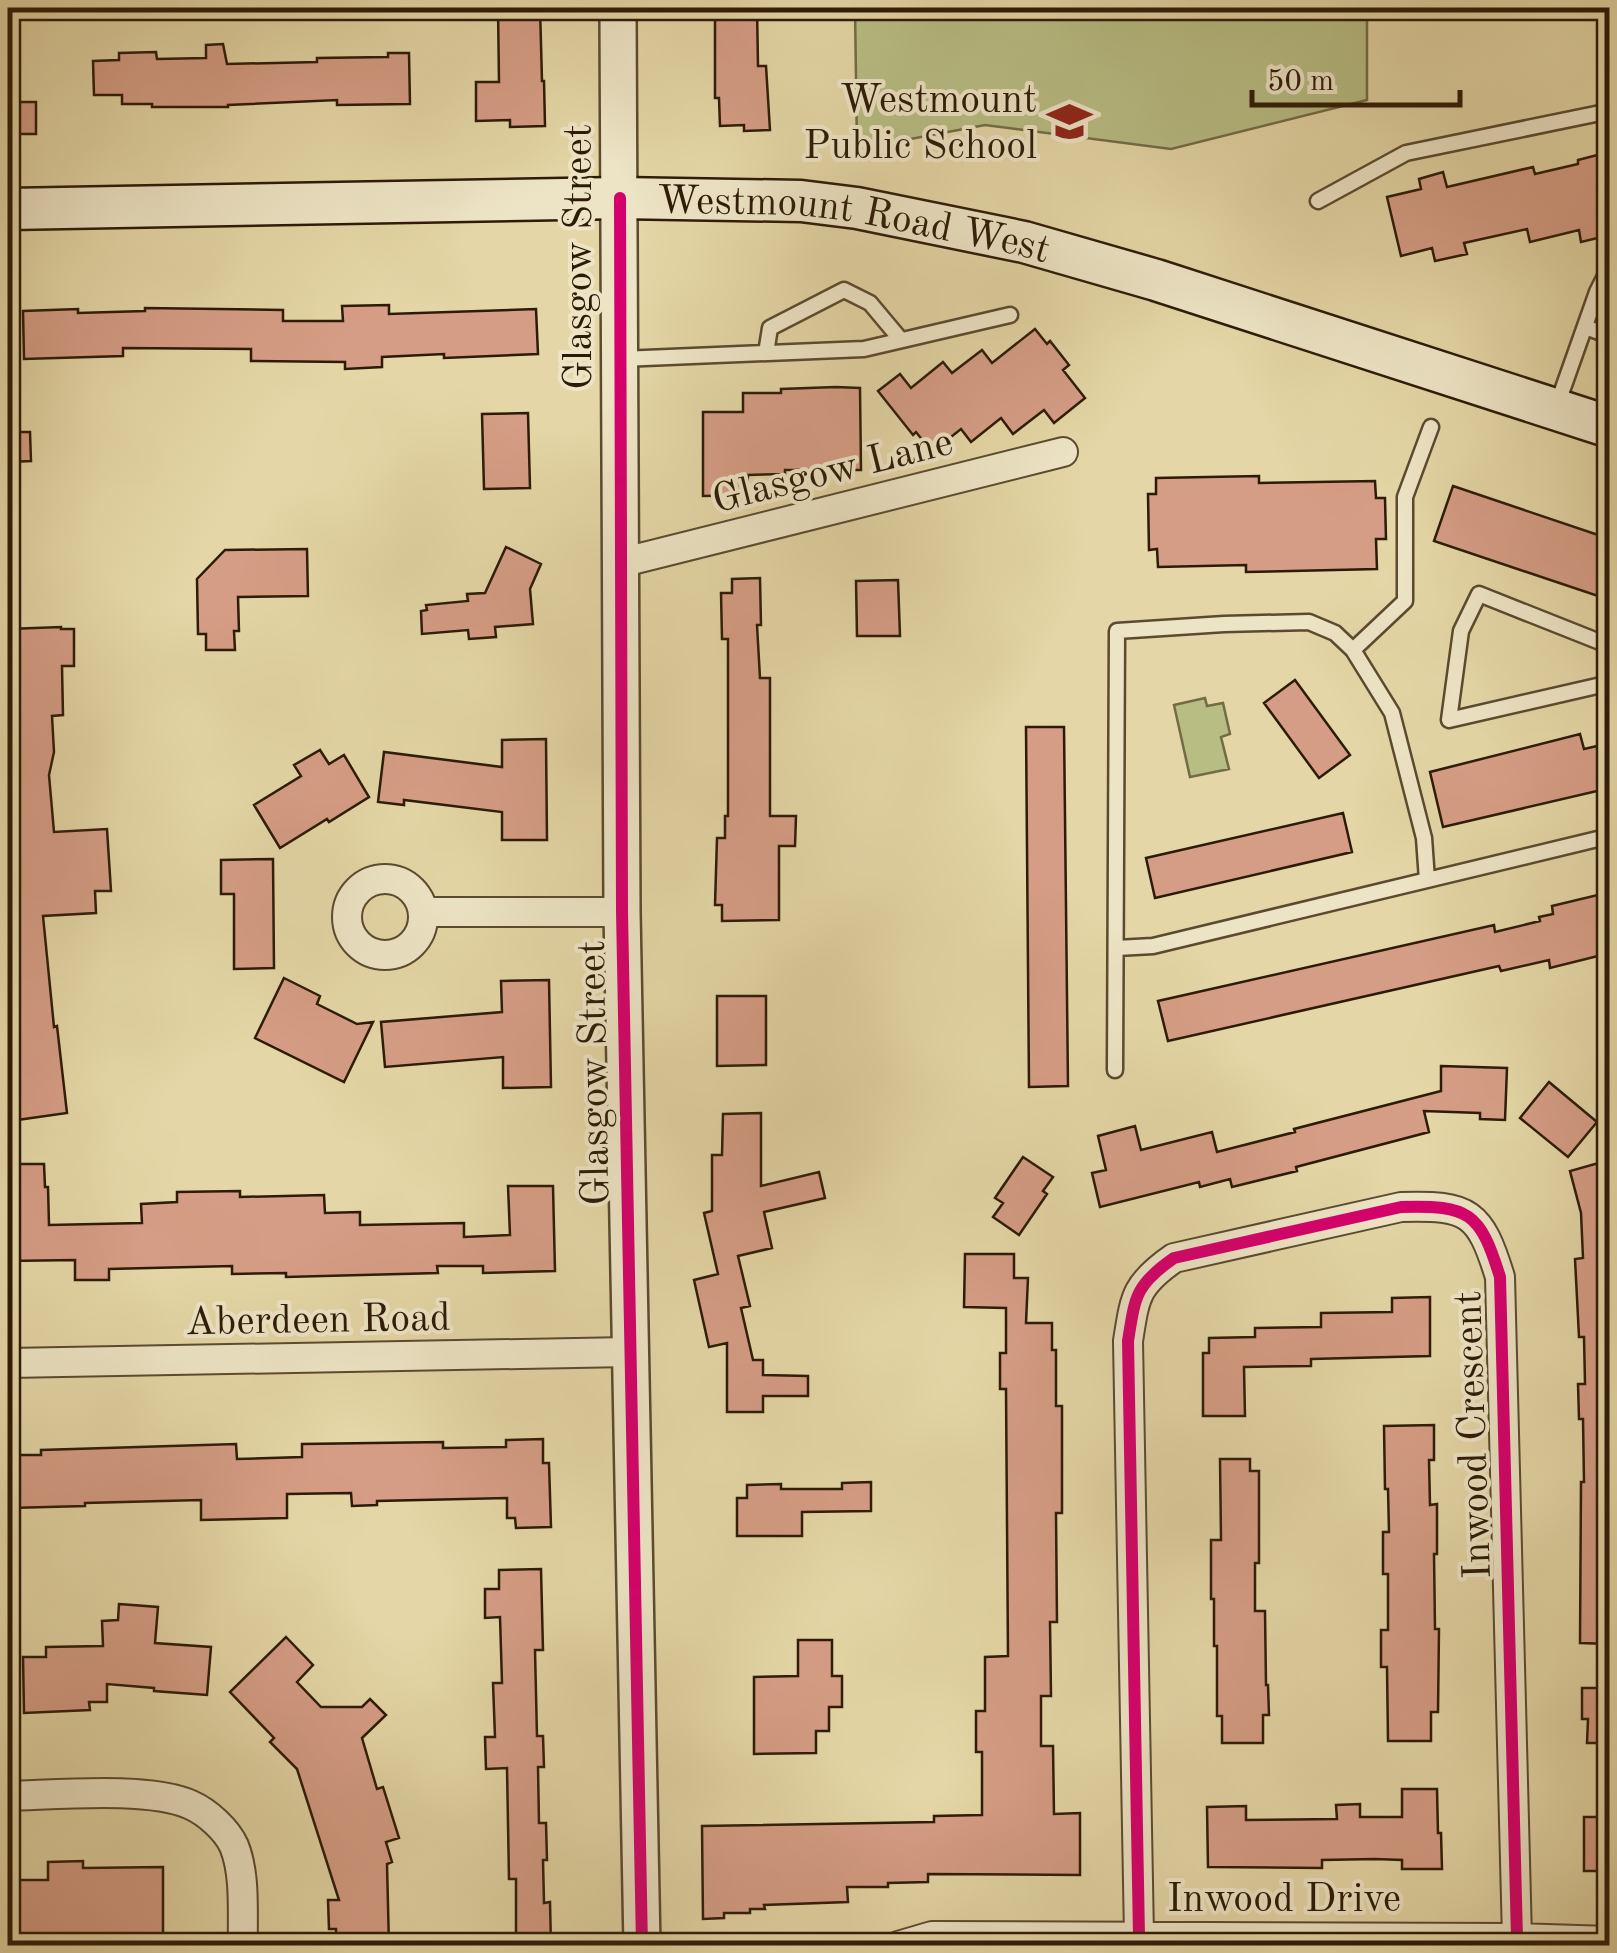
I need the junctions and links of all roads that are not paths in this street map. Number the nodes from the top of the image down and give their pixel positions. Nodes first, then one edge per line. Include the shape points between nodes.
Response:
1 (618, 8) edge
2 (1610, 111) edge
3 (620, 198) junction
4 (1318, 202) dead end
5 (8, 209) edge
6 (1610, 272) edge
7 (1010, 314) dead end
8 (1585, 327) junction
9 (1610, 336) edge
10 (901, 340) junction
11 (766, 353) junction
12 (620, 359) junction
13 (1556, 408) junction
14 (1431, 427) dead end
15 (1610, 427) edge
16 (1063, 452) dead end
17 (620, 564) junction
18 (1610, 646) edge
19 (1352, 650) junction
20 (1610, 683) edge
21 (1610, 836) edge
22 (1427, 880) junction
23 (424, 912) dead end
24 (622, 912) junction
25 (1117, 948) junction
26 (1116, 1070) dead end
27 (629, 1352) junction
28 (8, 1364) edge
29 (8, 1796) edge
30 (1139, 1936) junction
31 (1517, 1938) junction
32 (1610, 1941) edge
33 (243, 1946) edge
34 (642, 1946) edge
35 (898, 1946) edge

1 - 3 street, Glasgow Street
2 - 4 lane via 1406,153
3 - 5 main road, Westmount Road West
3 - 12 street, Glasgow Street
3 - 13 main road, Westmount Road West via 801,201 1024,242
6 - 8 lane
7 - 10 lane
8 - 9 lane
8 - 13 lane
10 - 11 lane via 864,349
10 - 11 lane via 870,303 844,290 770,328
11 - 12 lane
12 - 17 street, Glasgow Street
13 - 15 main road, Westmount Road West
14 - 19 lane via 1405,497 1405,601
16 - 17 street, Glasgow Lane
17 - 24 street, Glasgow Street
18 - 20 lane via 1479,594 1462,631 1449,720
19 - 22 lane via 1392,713 1424,838
19 - 25 lane via 1309,622 1117,631
21 - 22 lane
22 - 25 lane via 1153,946
23 - 24 street
24 - 27 street, Glasgow Street
25 - 26 lane
27 - 28 street, Aberdeen Road
27 - 34 street, Glasgow Street
29 - 33 street via 166,1797 212,1818 234,1845
30 - 31 street, Inwood Drive
30 - 31 street, Inwood Crescent via 1128,1341 1135,1298 1174,1258 1428,1206 1449,1208 1479,1224 1500,1277
30 - 35 street, Inwood Drive via 932,1936
31 - 32 street, Inwood Drive

